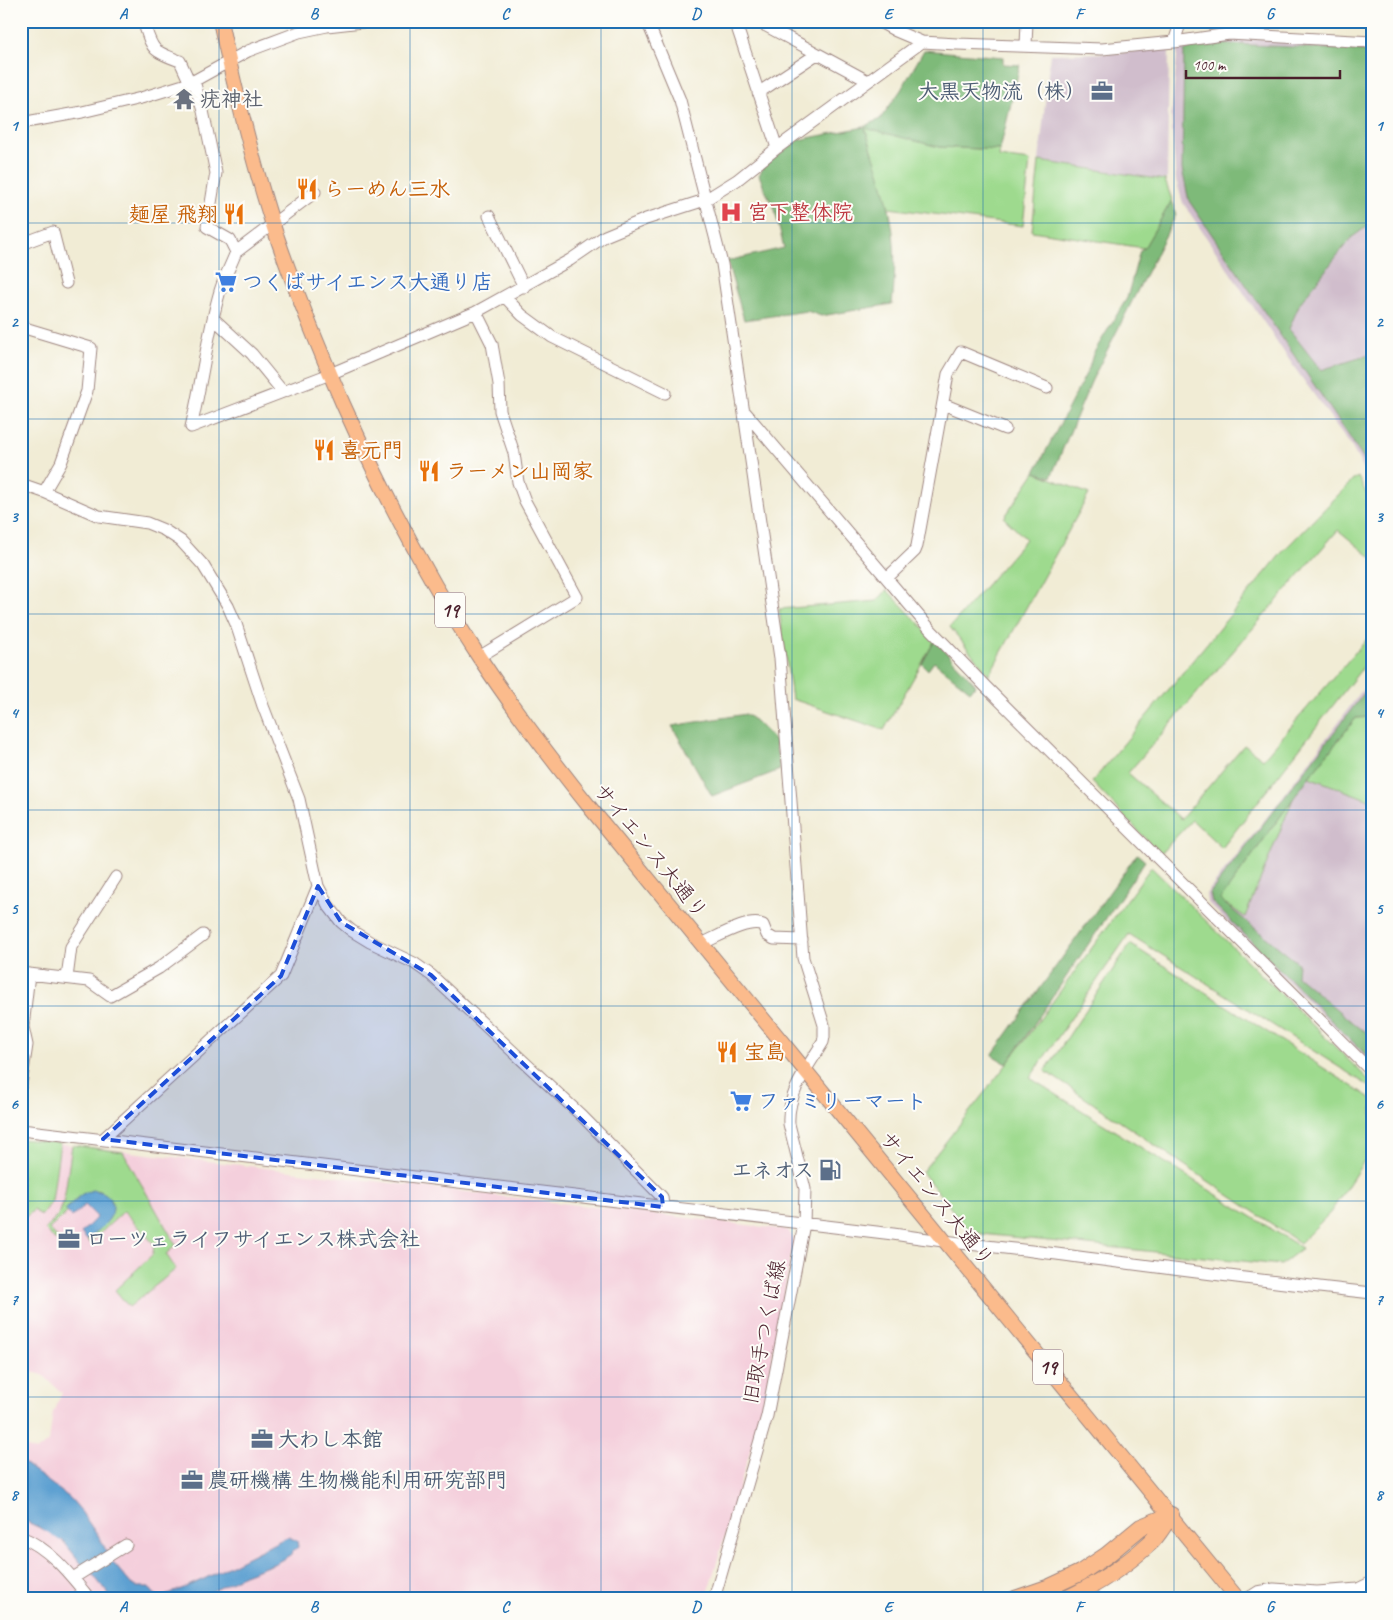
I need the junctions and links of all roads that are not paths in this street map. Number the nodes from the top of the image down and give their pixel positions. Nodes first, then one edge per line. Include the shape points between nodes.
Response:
1 (143, 21) edge
2 (220, 21) edge
3 (371, 21) edge
4 (647, 21) edge
5 (735, 21) edge
6 (757, 21) edge
7 (878, 21) edge
8 (1027, 21) edge
9 (1180, 21) edge
10 (922, 42) junction
11 (1174, 42) junction
12 (1372, 42) edge
13 (1026, 46) junction
14 (817, 54) junction
15 (229, 61) junction
16 (868, 81) junction
17 (192, 82) junction
18 (758, 93) junction
19 (21, 123) edge
20 (777, 148) junction
21 (315, 192) dead end
22 (705, 200) junction
23 (489, 216) dead end
24 (272, 224) junction
25 (21, 244) edge
26 (236, 252) junction
27 (66, 283) dead end
28 (524, 287) junction
29 (505, 297) junction
30 (476, 312) junction
31 (214, 319) junction
32 (21, 324) edge
33 (330, 374) junction
34 (1047, 388) dead end
35 (283, 392) junction
36 (665, 393) dead end
37 (943, 404) junction
38 (745, 412) junction
39 (1005, 429) dead end
40 (21, 484) edge
41 (44, 492) junction
42 (887, 578) junction
43 (479, 657) junction
44 (116, 877) dead end
45 (318, 886) junction
46 (203, 935) dead end
47 (802, 940) junction
48 (701, 944) junction
49 (25, 973) edge
50 (67, 978) junction
51 (805, 1070) junction
52 (1372, 1072) edge
53 (21, 1085) edge
54 (21, 1130) edge
55 (103, 1139) junction
56 (663, 1207) junction
57 (804, 1224) junction
58 (946, 1242) junction
59 (1372, 1293) edge
60 (1171, 1515) junction
61 (21, 1537) edge
62 (126, 1545) dead end
63 (78, 1575) junction
64 (1372, 1582) edge
65 (90, 1599) edge
66 (714, 1599) edge
67 (1015, 1599) edge
68 (1066, 1599) edge
69 (1238, 1599) edge
70 (1247, 1599) edge

1 - 17 street via 158,53 180,61
2 - 15 main road, サイエンス大通り / 19
3 - 15 street via 299,32
4 - 22 street, 旧取手つくば線 via 680,100
5 - 18 street
6 - 14 street
7 - 10 street
8 - 13 street
9 - 11 street
10 - 13 street
10 - 16 street
11 - 12 street via 1229,34
11 - 13 street via 1102,49
14 - 16 street
14 - 18 street
15 - 17 street
15 - 24 main road, サイエンス大通り / 19
16 - 20 street
17 - 19 street via 141,98
17 - 26 street via 203,111 216,173 206,227 230,240
18 - 20 street
20 - 22 street via 737,180
21 - 24 street
22 - 28 street via 646,218 605,236
22 - 38 street, 旧取手つくば線 via 722,264
23 - 28 street
24 - 26 street
24 - 33 main road, サイエンス大通り / 19
25 - 27 street via 53,232
26 - 31 street via 220,290
28 - 29 street
29 - 30 street
29 - 36 street via 522,315 552,337
30 - 33 street
30 - 43 street via 492,344 500,412 514,453 518,482 578,598
31 - 35 street via 252,354
31 - 35 street via 191,427
32 - 41 street via 90,348 87,391 61,463
33 - 35 street
33 - 43 main road, サイエンス大通り / 19 via 395,512
34 - 37 street via 961,352 948,374
37 - 39 street
37 - 42 street via 915,551
38 - 42 street
38 - 47 street, 旧取手つくば線 via 780,658
40 - 41 street
41 - 45 street via 98,516 148,523 164,530 181,541 203,565 236,624 263,706 299,798
42 - 52 street via 986,687
43 - 48 main road, サイエンス大通り / 19 via 546,753
44 - 50 street via 71,947
45 - 55 street via 281,976
45 - 56 street via 333,913 352,931 414,963 431,976 582,1116 662,1197
46 - 50 street via 159,968 110,996 89,981
47 - 48 street via 774,938 767,935 763,925 757,922
47 - 51 street, 旧取手つくば線 via 804,958 824,1025 824,1037
48 - 51 main road, サイエンス大通り / 19
49 - 50 street
49 - 53 street via 23,1027 27,1045
51 - 57 street, 旧取手つくば線 via 789,1114 805,1189
51 - 58 main road, サイエンス大通り / 19
54 - 55 street
55 - 56 street
56 - 57 street
57 - 58 street
57 - 66 street, 旧取手つくば線 via 767,1416
58 - 59 street
58 - 60 main road, サイエンス大通り / 19
60 - 67 highway via 1141,1527 1080,1573
60 - 68 highway via 1151,1542 1125,1563
60 - 69 main road, サイエンス大通り / 19
61 - 63 street
62 - 63 street
63 - 65 street
64 - 70 street via 1358,1589 1317,1592 1274,1589 1258,1592

